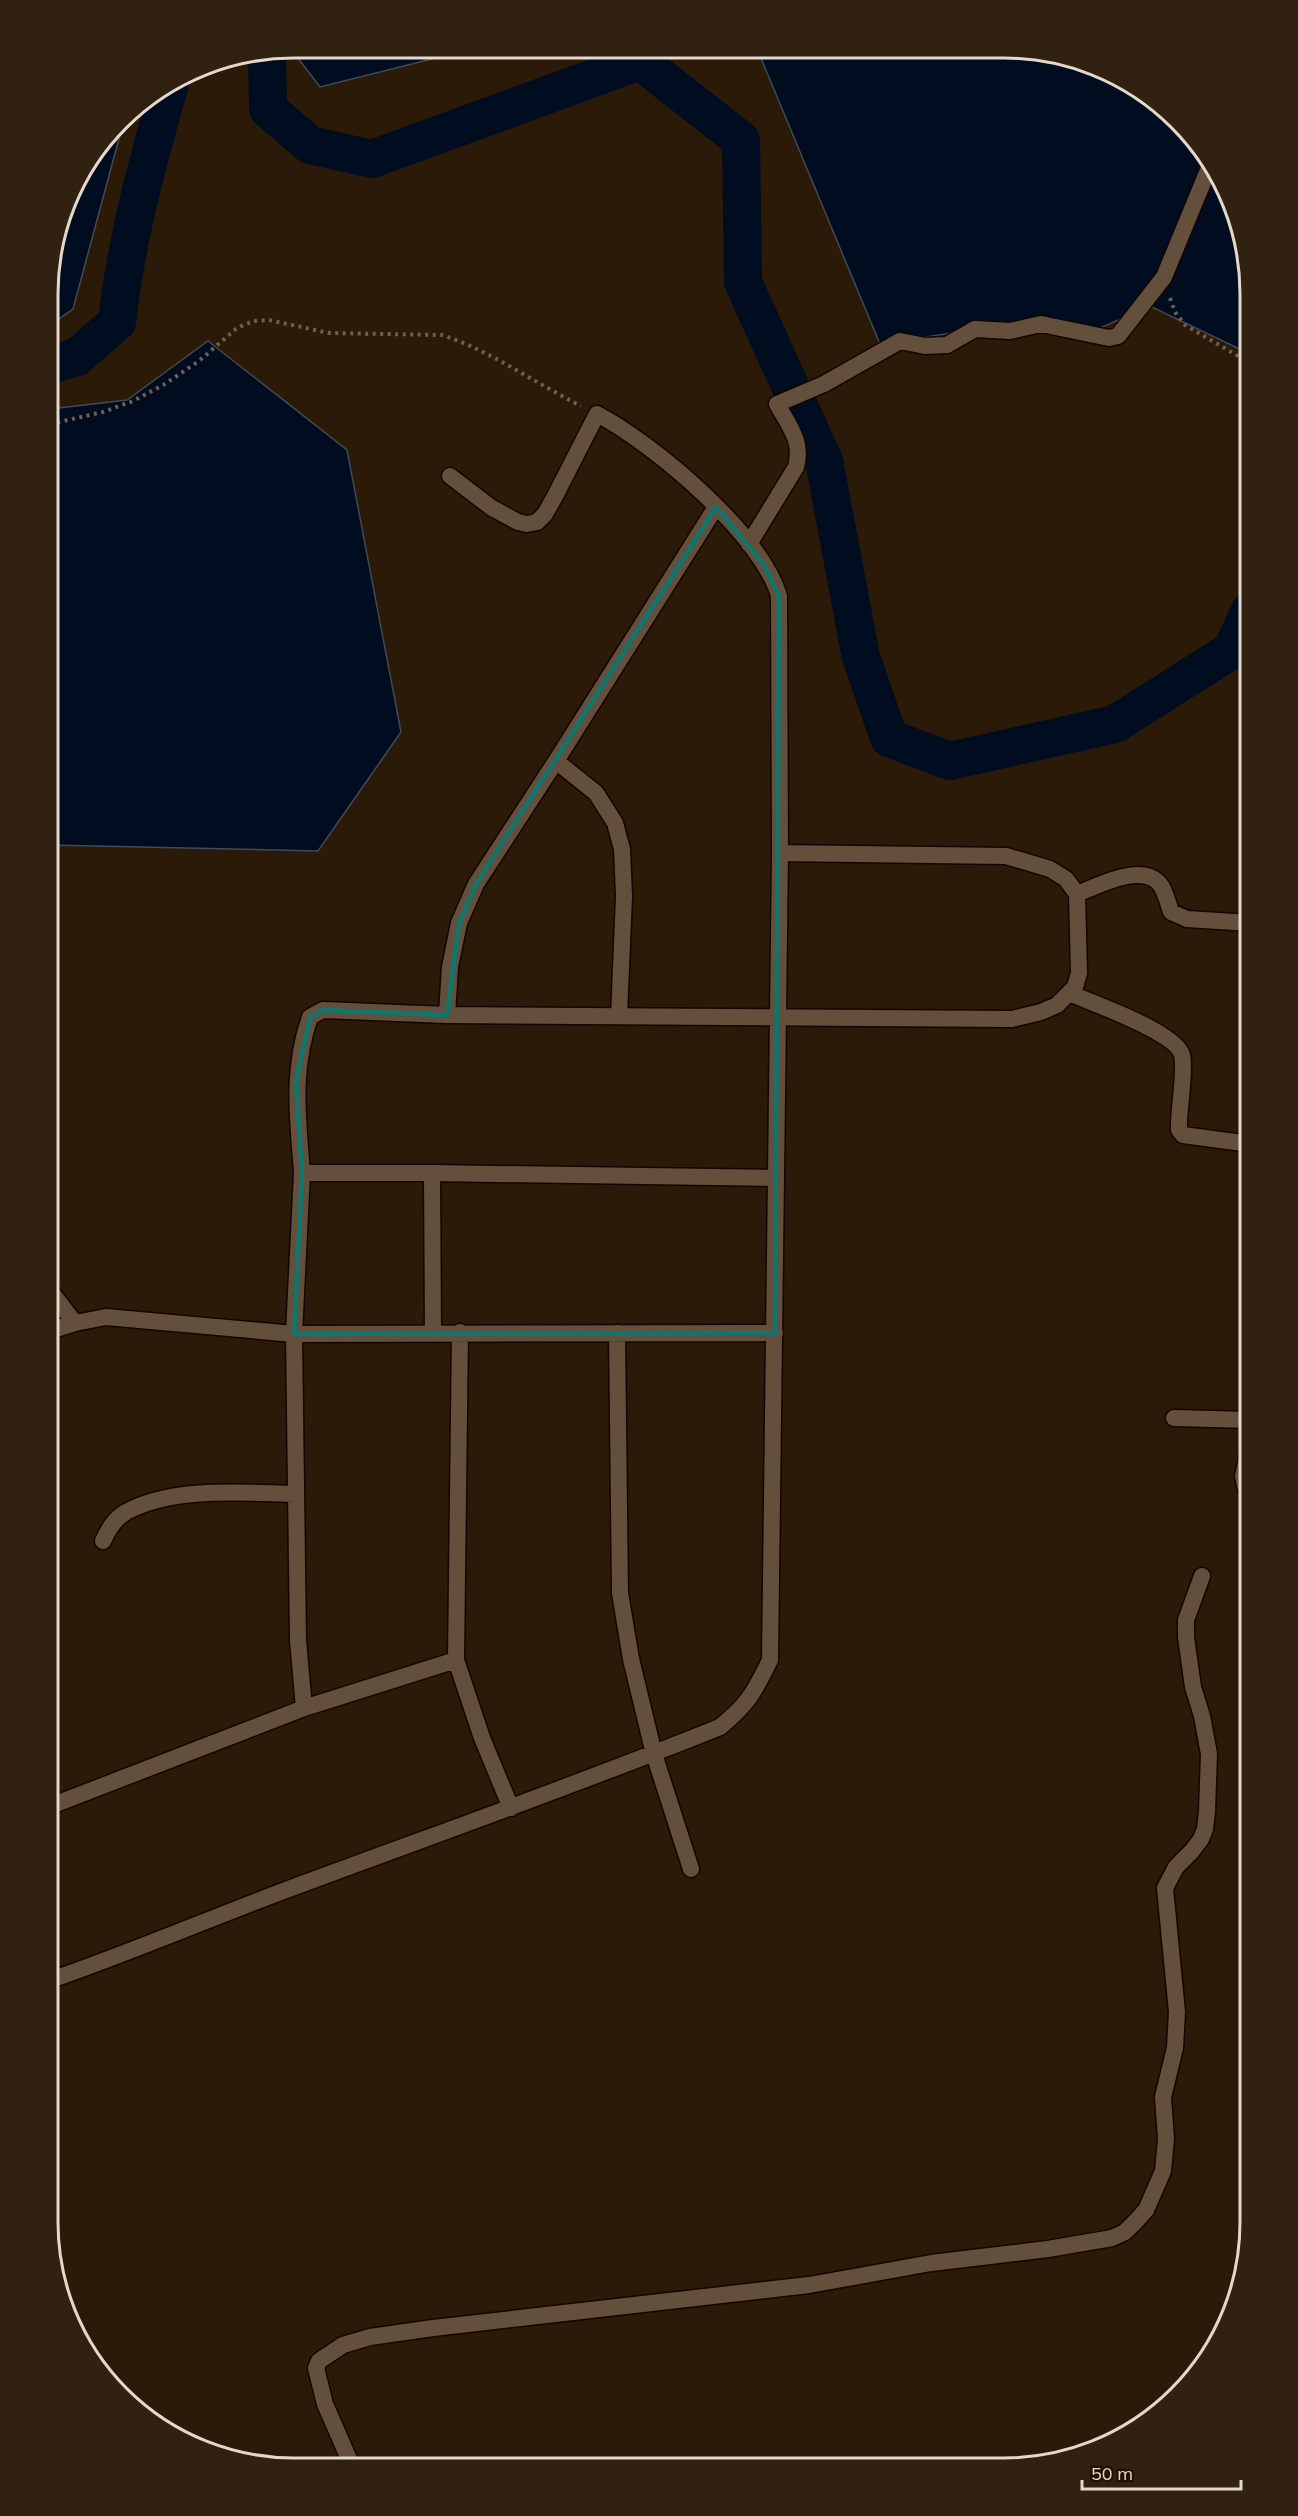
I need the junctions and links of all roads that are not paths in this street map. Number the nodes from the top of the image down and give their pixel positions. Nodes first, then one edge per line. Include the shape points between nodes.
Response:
1 (1207, 175) edge
2 (450, 476) dead end
3 (716, 507) junction
4 (749, 544) junction
5 (556, 761) junction
6 (780, 853) junction
7 (1077, 894) junction
8 (1240, 922) edge
9 (1069, 993) junction
10 (447, 1015) junction
11 (619, 1016) junction
12 (777, 1018) junction
13 (1240, 1143) edge
14 (302, 1173) junction
15 (432, 1173) junction
16 (775, 1179) junction
17 (58, 1301) edge
18 (75, 1323) junction
19 (58, 1328) edge
20 (459, 1332) junction
21 (433, 1333) junction
22 (617, 1333) junction
23 (775, 1333) junction
24 (294, 1334) junction
25 (1174, 1418) dead end
26 (1240, 1420) edge
27 (296, 1494) junction
28 (104, 1541) dead end
29 (1202, 1576) dead end
30 (456, 1660) junction
31 (304, 1708) junction
32 (654, 1754) junction
33 (58, 1803) edge
34 (511, 1808) junction
35 (691, 1869) dead end
36 (58, 1978) edge
37 (349, 2458) edge

1 - 4 street via 1164,277 1118,336 1090,335 1041,324 1010,331 975,329 947,345 900,341 824,384 777,404 794,434 799,458
2 - 3 street via 501,513 527,524 537,522 554,498 597,414 674,467
3 - 4 street
3 - 5 street
4 - 6 street via 774,580 779,596
5 - 10 street via 476,884 463,913 450,968
5 - 11 street via 596,793 615,823 622,849
6 - 7 street via 1006,856 1050,869 1066,879
6 - 12 street
7 - 8 street via 1127,875 1150,878 1158,882 1171,912 1187,919
7 - 9 street via 1079,973
9 - 12 street via 1057,1005 1012,1019
9 - 13 street via 1156,1030 1175,1044 1182,1055 1178,1116 1183,1135
10 - 11 street
10 - 14 street via 323,1010 310,1017 296,1081
11 - 12 street
12 - 16 street
14 - 15 street
14 - 24 street
15 - 16 street
15 - 21 street
16 - 23 street
17 - 18 street
18 - 19 street
18 - 24 street via 106,1317
20 - 21 street
20 - 22 street
20 - 30 street
21 - 24 street
22 - 23 street
22 - 32 street via 620,1593
23 - 32 street via 770,1660 743,1708 720,1727
24 - 27 street
25 - 26 street
27 - 28 street via 209,1492 170,1498 124,1513 109,1528
27 - 31 street via 298,1640
29 - 37 street via 1186,1620 1186,1637 1209,1754 1207,1811 1201,1839 1176,1867 1165,1888 1177,2012 1176,2048 1163,2097 1163,2171 1146,2210 1136,2222 1112,2238 1048,2249 931,2263 809,2285 433,2328 343,2345 319,2361 316,2368 322,2397
30 - 31 street
30 - 34 street
31 - 33 street
32 - 34 street
32 - 35 street
34 - 36 street

